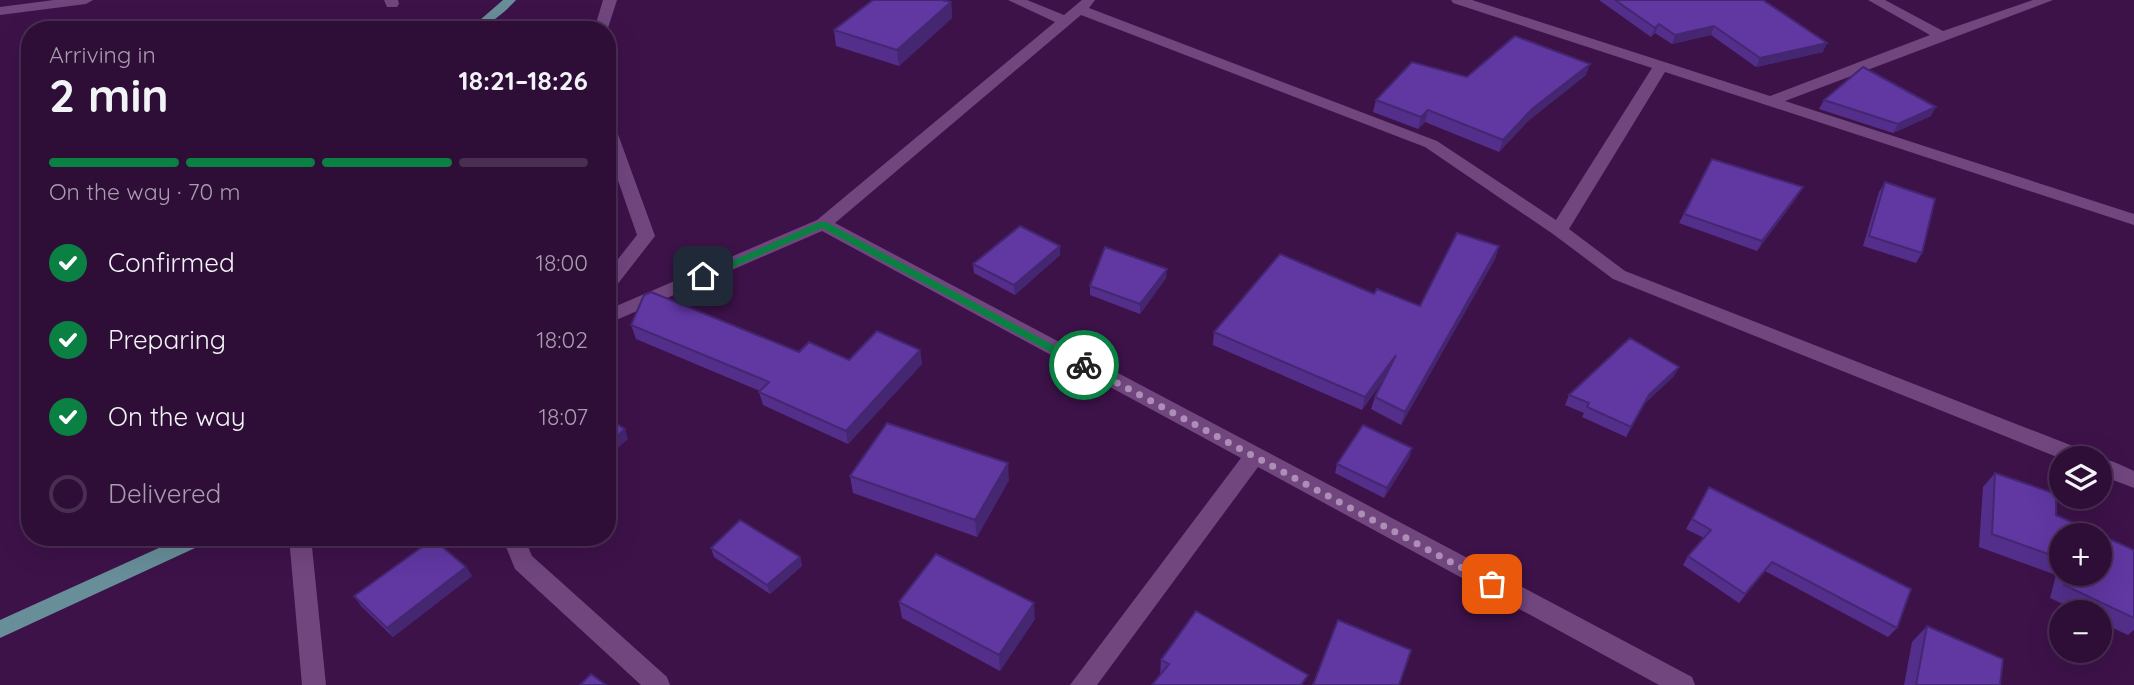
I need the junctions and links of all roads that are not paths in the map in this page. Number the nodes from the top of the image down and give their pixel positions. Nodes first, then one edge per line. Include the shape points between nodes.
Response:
1 (86, 0) edge
2 (610, 0) edge
3 (1015, 0) edge
4 (1458, 0) edge
5 (1875, 0) edge
6 (2046, 0) edge
7 (1084, 4) edge
8 (0, 12) edge
9 (1063, 20) junction
10 (604, 21) edge
11 (1942, 36) junction
12 (1661, 65) junction
13 (1769, 102) junction
14 (616, 151) edge
15 (2134, 220) edge
16 (823, 224) junction
17 (1559, 230) junction
18 (616, 274) edge
19 (616, 314) edge
20 (2051, 446) edge
21 (1254, 457) junction
22 (2112, 471) edge
23 (2134, 480) edge
24 (301, 546) edge
25 (517, 546) edge
26 (314, 685) edge
27 (658, 685) edge
28 (1082, 685) edge
29 (1683, 685) edge

1 - 8 street
2 - 10 street
3 - 9 street
4 - 12 street
5 - 11 street
6 - 11 street
7 - 9 street
7 - 17 street via 1431,144
9 - 16 street
11 - 13 street
12 - 13 street
12 - 17 street
13 - 15 street
14 - 18 street via 646,236
16 - 19 street
16 - 21 street
17 - 20 street via 1619,275
21 - 28 street
21 - 29 street
22 - 23 street
24 - 26 street
25 - 27 street via 523,562

